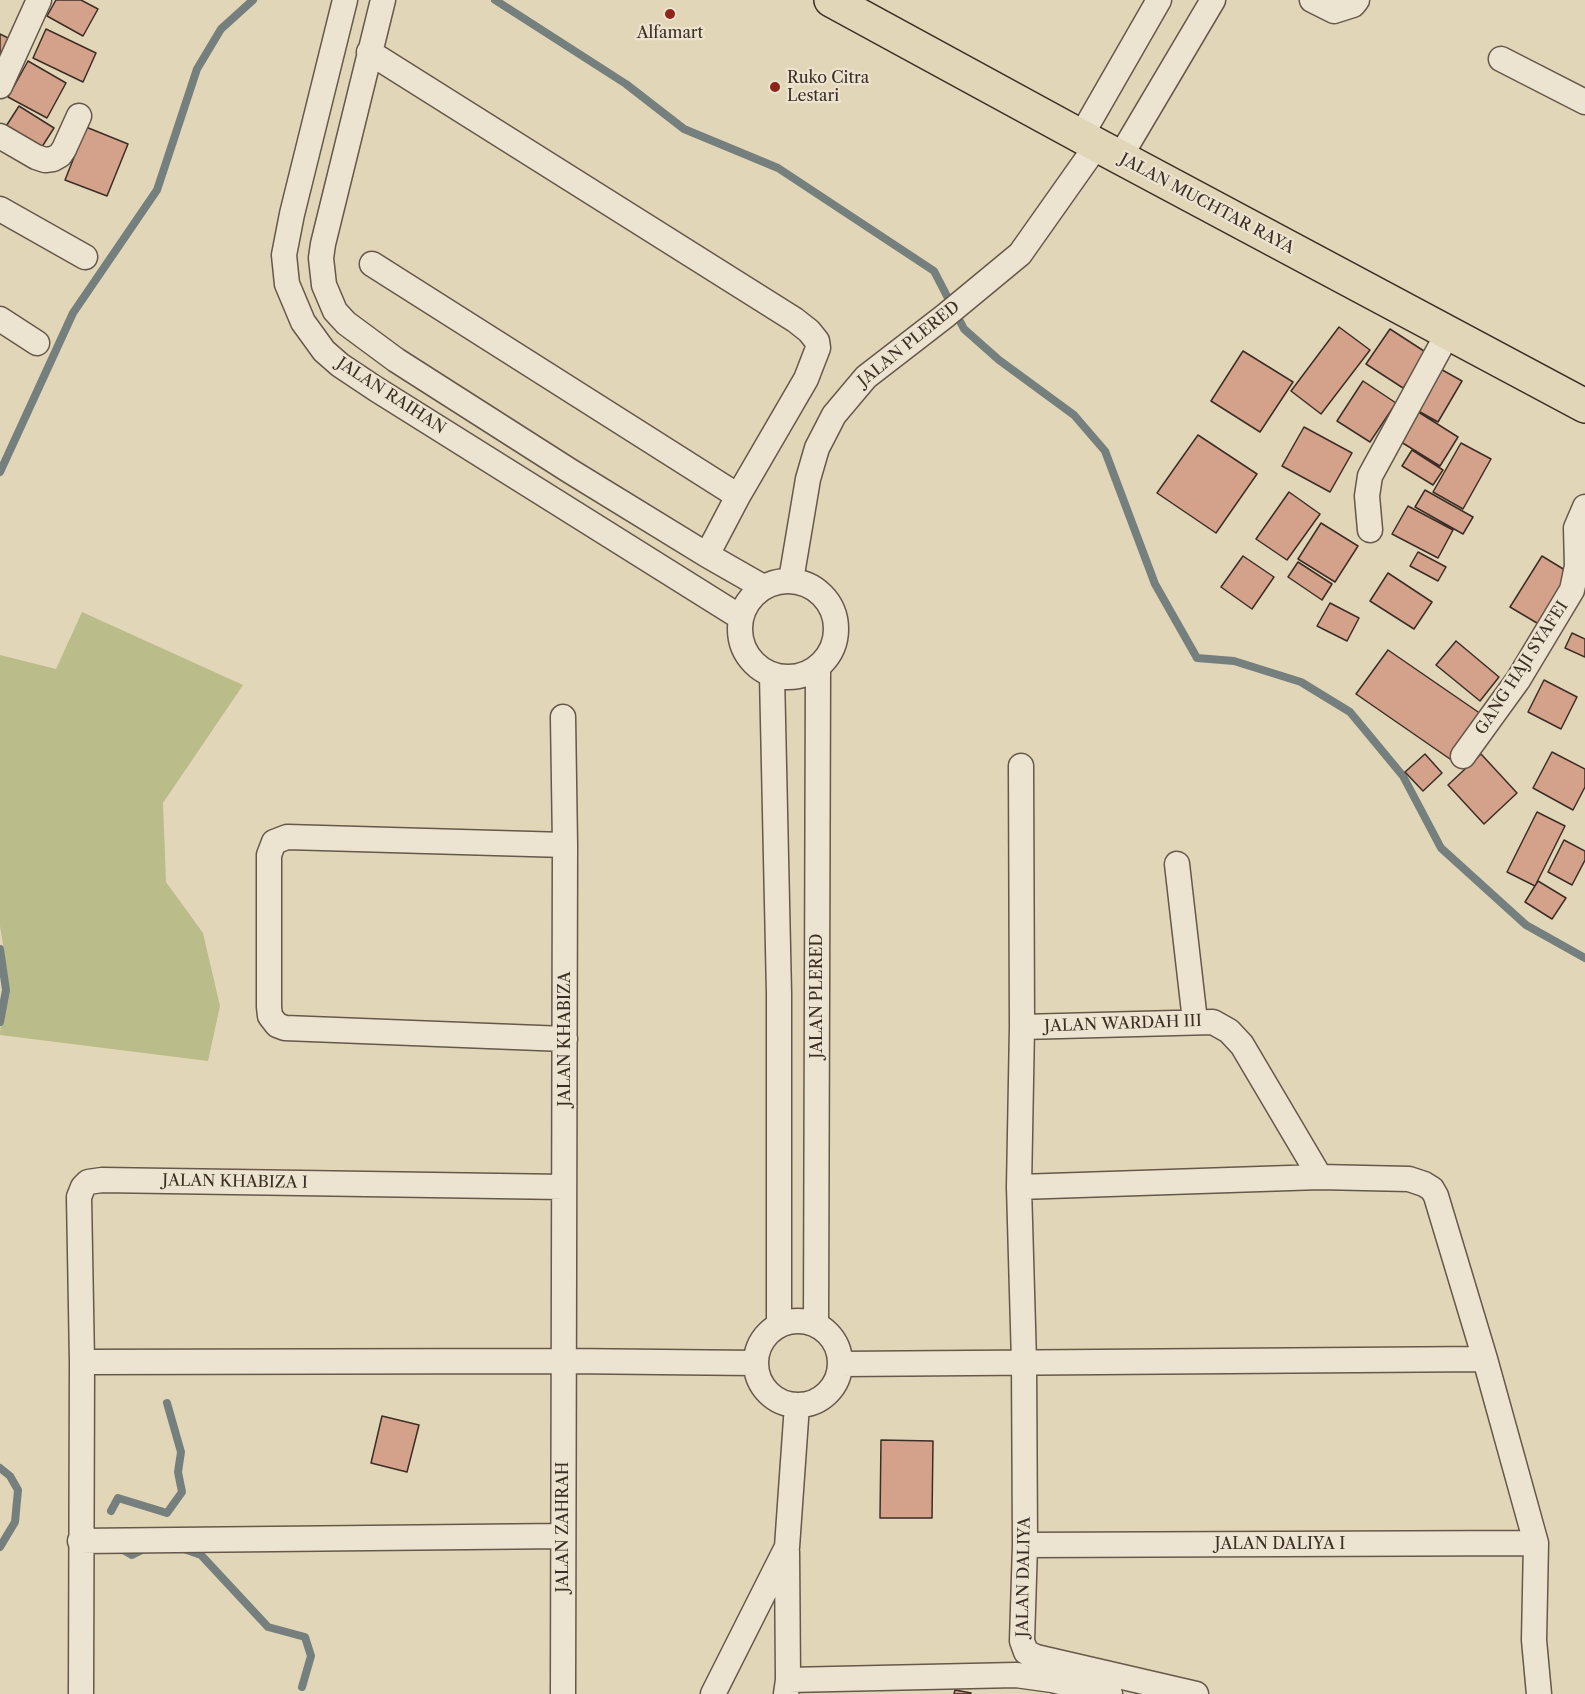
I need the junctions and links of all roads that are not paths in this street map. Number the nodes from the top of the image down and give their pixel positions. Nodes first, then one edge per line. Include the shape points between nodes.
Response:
1 (39, 0) edge
2 (345, 0) edge
3 (383, 0) edge
4 (831, 0) edge
5 (1159, 0) edge
6 (1213, 0) edge
7 (1312, 0) edge
8 (1357, 0) edge
9 (369, 52) junction
10 (1501, 59) dead end
11 (0, 86) edge
12 (1585, 102) edge
13 (79, 116) dead end
14 (315, 124) junction
15 (349, 134) junction
16 (0, 136) edge
17 (1100, 146) junction
18 (0, 208) edge
19 (85, 257) dead end
20 (372, 264) dead end
21 (0, 319) edge
22 (1448, 333) junction
23 (37, 343) dead end
24 (444, 391) junction
25 (1585, 406) edge
26 (426, 419) junction
27 (738, 496) junction
28 (1585, 507) edge
29 (1370, 530) dead end
30 (707, 555) junction
31 (791, 580) junction
32 (763, 587) junction
33 (740, 617) junction
34 (818, 667) junction
35 (772, 675) junction
36 (562, 717) dead end
37 (1462, 756) dead end
38 (1021, 766) dead end
39 (565, 845) junction
40 (1177, 864) dead end
41 (817, 993) junction
42 (779, 994) junction
43 (1195, 1021) junction
44 (1022, 1027) junction
45 (565, 1039) junction
46 (1320, 1177) junction
47 (1019, 1186) junction
48 (564, 1187) junction
49 (816, 1324) junction
50 (779, 1325) junction
51 (1485, 1359) junction
52 (565, 1361) junction
53 (82, 1362) junction
54 (1024, 1362) junction
55 (755, 1364) junction
56 (841, 1364) junction
57 (797, 1405) junction
58 (563, 1536) junction
59 (80, 1541) junction
60 (1536, 1543) junction
61 (1025, 1545) junction
62 (787, 1547) junction
63 (787, 1687) edge
64 (81, 1694) edge
65 (563, 1694) edge
66 (713, 1694) edge
67 (1110, 1694) edge
68 (1196, 1694) edge
69 (1539, 1694) edge

1 - 11 street
2 - 14 street, JALAN RAIHAN
3 - 9 street, JALAN RAIHAN
4 - 17 highway, JALAN MUCHTAR RAYA
5 - 17 street
6 - 17 street
7 - 8 street via 1334,10
9 - 15 street, JALAN RAIHAN
9 - 27 street via 809,331 817,341 814,362
10 - 12 street
13 - 16 street via 64,150 53,159 45,160
14 - 15 street
14 - 26 street, JALAN RAIHAN via 284,255 294,305 313,337 340,365
15 - 24 street, JALAN RAIHAN via 323,244 322,272 327,297 352,328
17 - 22 highway, JALAN MUCHTAR RAYA
17 - 31 street, JALAN PLERED via 1020,254 866,377 834,414 817,448 808,479
18 - 19 street
20 - 27 street
21 - 23 street
22 - 25 highway, JALAN MUCHTAR RAYA
22 - 29 street via 1370,476
24 - 26 street
24 - 30 street, JALAN RAIHAN
26 - 33 street, JALAN RAIHAN
27 - 30 street
28 - 37 street, GANG HAJI SYAFEI via 1576,528 1577,566 1572,590 1518,680
30 - 32 street, JALAN RAIHAN
31 - 32 street
31 - 34 street via 810,585 825,598 835,615 837,634 831,653
32 - 33 street via 748,600
33 - 35 street via 739,635 745,652 756,666
34 - 35 street via 788,678
34 - 41 street, JALAN PLERED
35 - 42 street
36 - 39 street, JALAN KHABIZA
38 - 44 street, JALAN DALIYA
39 - 45 street, JALAN KHABIZA
39 - 45 street via 279,839 271,847 269,878 269,1006 270,1016 285,1028
40 - 43 street
41 - 42 street
41 - 49 street, JALAN PLERED
42 - 50 street
43 - 44 street, JALAN WARDAH III
43 - 46 street, JALAN WARDAH III via 1213,1022 1242,1045
44 - 47 street, JALAN DALIYA
45 - 48 street, JALAN KHABIZA
46 - 47 street
46 - 51 street via 1409,1179 1432,1189
47 - 54 street, JALAN DALIYA
48 - 52 street, JALAN KHABIZA
48 - 53 street, JALAN KHABIZA I via 88,1182 79,1197
49 - 50 street via 797,1320
49 - 56 street via 838,1348
50 - 55 street via 758,1347
51 - 54 street
51 - 60 street
52 - 53 street
52 - 55 street
52 - 58 street, JALAN ZAHRAH
53 - 59 street
54 - 56 street
54 - 61 street, JALAN DALIYA
55 - 57 street via 767,1392
56 - 57 street via 828,1394 813,1403
57 - 62 street
58 - 59 street
58 - 65 street, JALAN ZAHRAH
59 - 64 street
60 - 61 street, JALAN DALIYA I
60 - 69 street via 1534,1640
61 - 68 street, JALAN DALIYA via 1022,1641 1026,1652 1052,1662
62 - 63 street
62 - 66 street
63 - 67 street via 1016,1675

